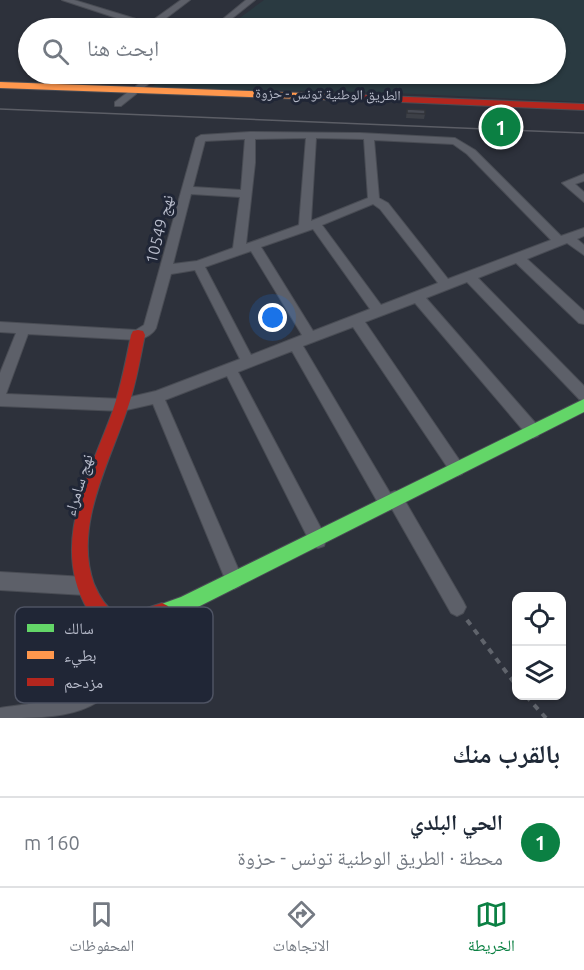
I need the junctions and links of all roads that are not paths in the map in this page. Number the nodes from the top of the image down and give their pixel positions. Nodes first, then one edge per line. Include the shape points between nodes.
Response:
1 (66, 0) edge
2 (251, 0) edge
3 (181, 1) edge
4 (125, 18) edge
5 (163, 18) edge
6 (228, 18) edge
7 (144, 84) edge
8 (0, 85) edge
9 (133, 92) junction
10 (0, 99) edge
11 (59, 101) dead end
12 (113, 104) joint
13 (142, 105) dead end
14 (584, 107) edge
15 (318, 111) dead end
16 (584, 119) edge
17 (250, 135) junction
18 (311, 135) junction
19 (369, 138) junction
20 (584, 177) edge
21 (186, 190) junction
22 (245, 194) junction
23 (584, 198) edge
24 (374, 200) junction
25 (310, 226) junction
26 (584, 232) edge
27 (563, 239) junction
28 (254, 245) junction
29 (239, 250) junction
30 (584, 251) edge
31 (518, 257) junction
32 (198, 265) junction
33 (166, 270) junction
34 (469, 276) junction
35 (446, 285) junction
36 (417, 297) junction
37 (378, 311) junction
38 (584, 319) edge
39 (356, 320) junction
40 (0, 327) edge
41 (24, 328) junction
42 (144, 331) junction
43 (310, 338) junction
44 (295, 344) junction
45 (248, 362) junction
46 (231, 369) junction
47 (0, 391) edge
48 (584, 395) edge
49 (157, 397) junction
50 (0, 400) edge
51 (122, 405) junction
52 (584, 405) edge
53 (533, 431) junction
54 (457, 469) junction
55 (391, 501) junction
56 (318, 540) junction
57 (234, 580) junction
58 (0, 581) edge
59 (85, 586) junction
60 (96, 607) edge
61 (178, 607) edge
62 (457, 607) road end
63 (74, 703) edge
64 (0, 718) edge

1 - 4 street
2 - 6 street
3 - 5 street
7 - 9 street
8 - 9 main road, الطريق الوطنية تونس - حزوة
9 - 12 street
9 - 14 main road, الطريق الوطنية تونس - حزوة
10 - 11 main road
12 - 13 main road
15 - 16 main road, الطريق الوطنية تونس - حزوة
17 - 18 street
17 - 21 street, نهج 10549 via 201,138
17 - 22 street
18 - 19 street
18 - 25 street
19 - 24 street
19 - 27 street via 455,141 463,145
20 - 23 street via 567,183
21 - 22 street
21 - 33 street, نهج 10549
22 - 29 street
24 - 25 street
24 - 35 street via 384,206
25 - 28 street
25 - 37 street
26 - 27 street
27 - 30 street
27 - 31 street
28 - 29 street
28 - 43 street
29 - 32 street
31 - 34 street
31 - 38 street
32 - 33 street
32 - 45 street
33 - 42 street, نهج 10549
34 - 35 street
34 - 48 street
35 - 36 street
36 - 37 street
36 - 53 street
37 - 39 street
39 - 43 street
39 - 54 street
40 - 41 street
41 - 42 street
41 - 47 street
42 - 51 main road, نهج 10549
43 - 44 street
44 - 45 street
44 - 55 street
45 - 46 street
46 - 49 street
46 - 56 street
49 - 51 street
49 - 57 street
50 - 51 street
51 - 59 main road, نهج سامراء via 84,511 80,560
52 - 53 main road
53 - 54 main road
54 - 55 main road
55 - 56 main road
55 - 62 street
56 - 57 main road
57 - 61 main road
58 - 59 street
59 - 60 main road, نهج سامراء
63 - 64 street

